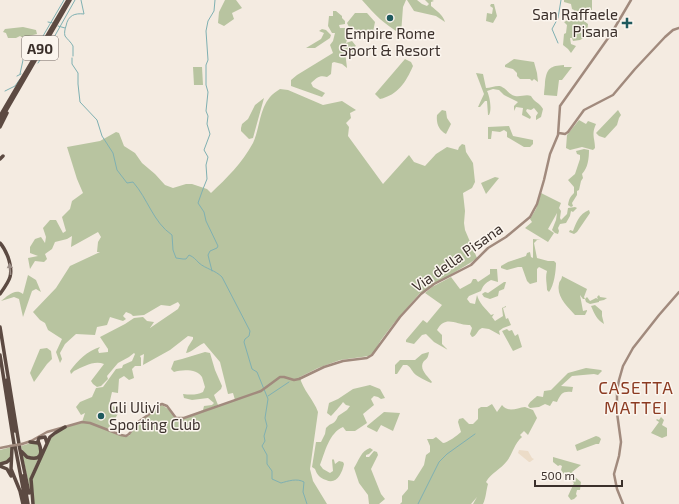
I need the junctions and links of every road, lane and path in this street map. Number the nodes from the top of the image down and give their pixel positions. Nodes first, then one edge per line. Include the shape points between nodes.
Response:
1 (69, 0) edge
2 (631, 0) edge
3 (679, 28) edge
4 (14, 95) junction
5 (0, 112) edge
6 (0, 116) edge
7 (0, 122) edge
8 (0, 127) edge
9 (559, 133) junction
10 (0, 243) edge
11 (679, 292) edge
12 (0, 294) edge
13 (0, 327) edge
14 (0, 340) edge
15 (0, 355) edge
16 (0, 369) edge
17 (65, 427) junction
18 (40, 437) junction
19 (30, 442) junction
20 (38, 443) junction
21 (47, 443) junction
22 (16, 445) junction
23 (0, 448) edge
24 (12, 455) junction
25 (0, 465) edge
26 (20, 491) junction
27 (22, 504) edge
28 (29, 504) edge
29 (623, 504) edge

1 - 4 highway, A90
2 - 9 main road, Via della Pisana via 611,34 560,106
3 - 9 main road via 665,37 612,96 585,110 569,132
4 - 5 highway
4 - 6 highway, A90
4 - 7 highway, A90
4 - 8 highway
9 - 17 main road, Via della Pisana via 550,154 536,205 528,220 489,247 471,265 421,294 400,317 373,355 342,361 299,379 280,377 262,390 182,419 174,416 166,406 158,405 126,436 86,422
12 -> 10 highway via 9,281 11,272 5,250
11 - 29 main road via 633,348 619,380 616,413 620,442 619,458 614,473
13 - 22 highway
14 - 22 highway
15 - 22 highway
16 - 22 highway
17 - 18 main road, Via della Pisana via 47,432
17 - 21 highway via 52,435
18 - 19 main road, Via della Pisana
18 - 20 highway
18 - 21 highway via 45,437
19 - 20 highway
19 - 22 main road, Via della Pisana
20 - 22 highway via 42,452 35,458 26,457
21 - 28 highway via 31,479
22 - 23 main road, Via della Pisana
22 - 24 highway
22 - 28 highway
24 - 25 highway via 7,462
24 - 26 highway via 11,469
25 - 26 highway via 8,470
26 - 27 highway

